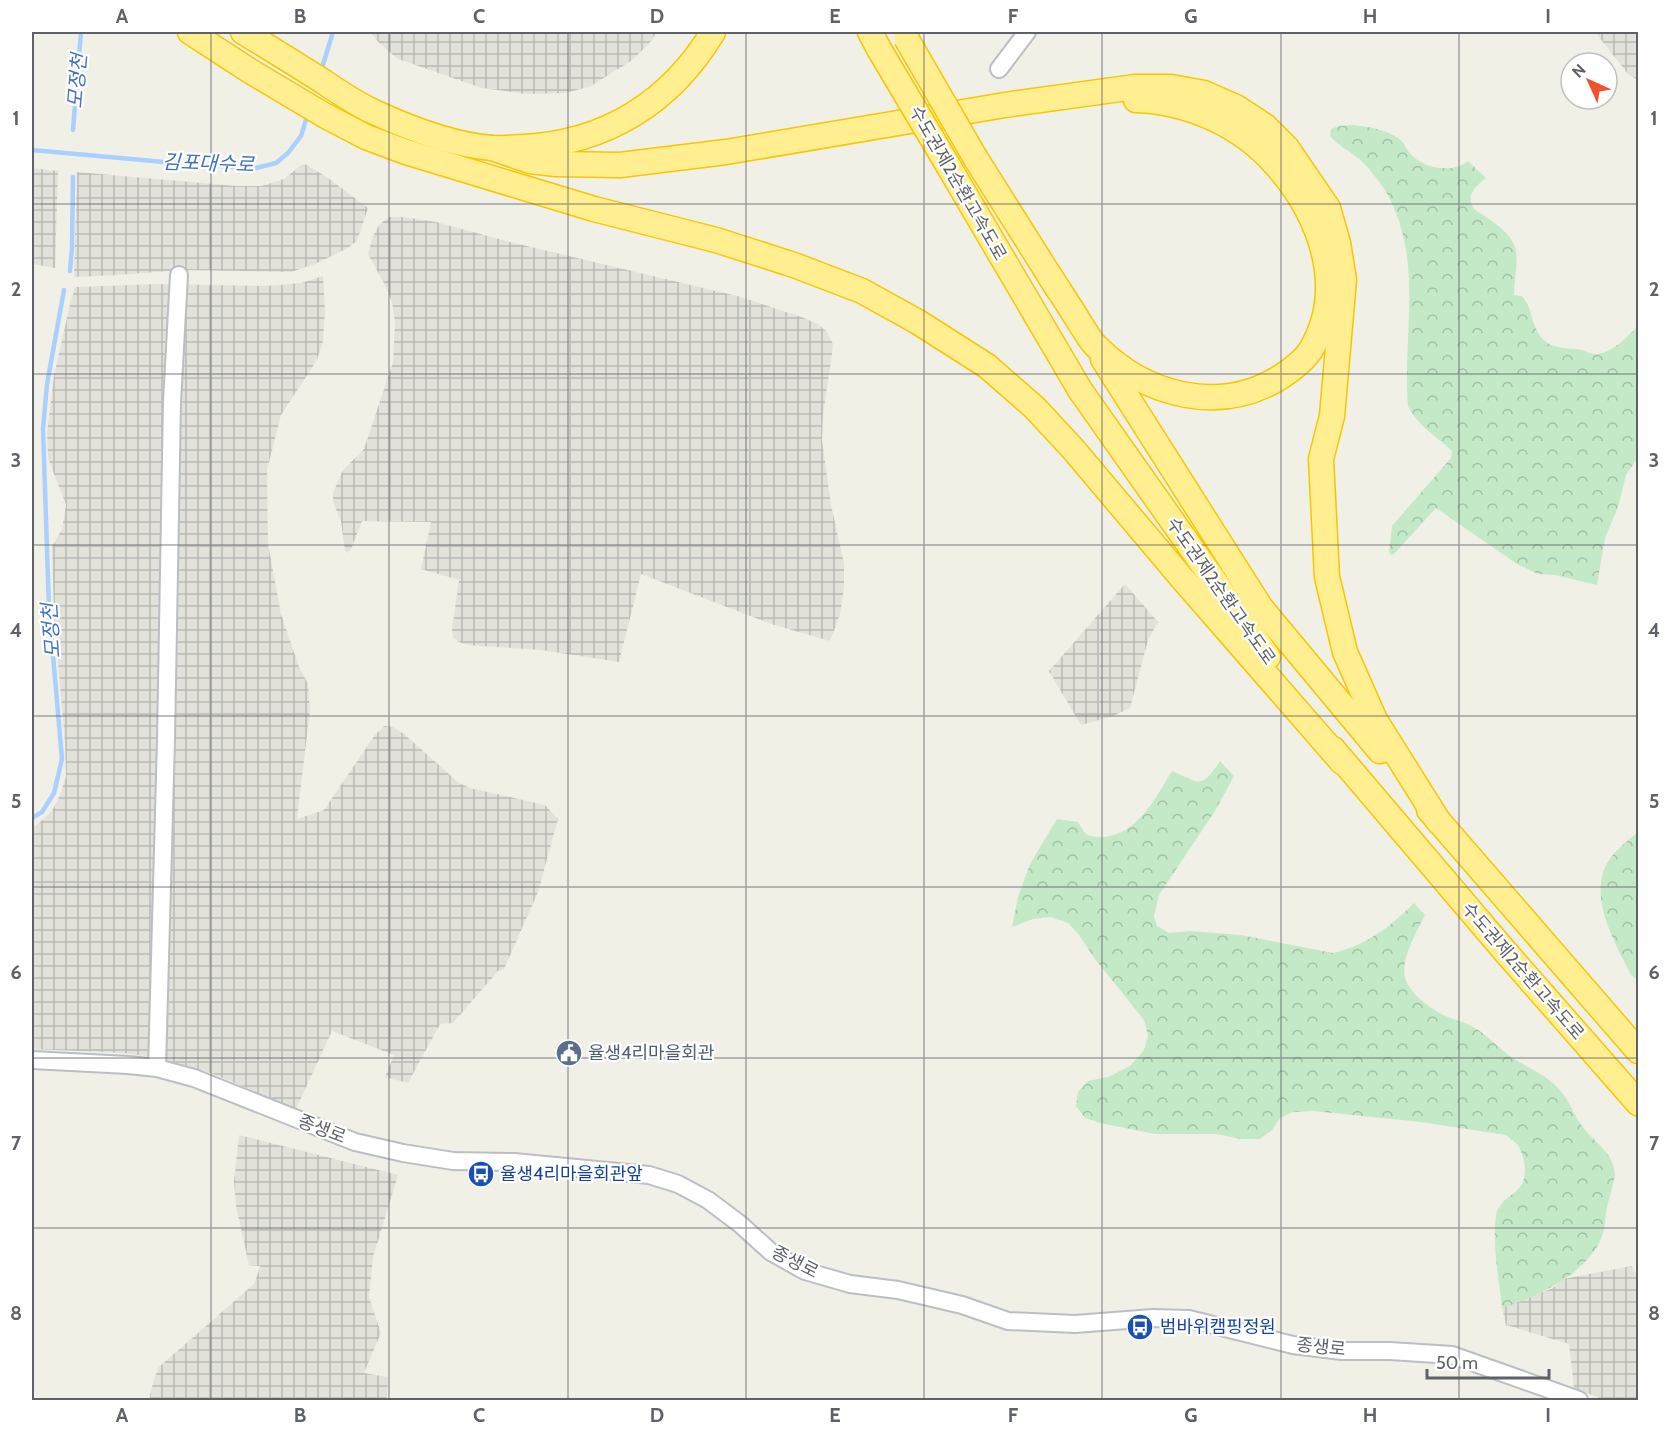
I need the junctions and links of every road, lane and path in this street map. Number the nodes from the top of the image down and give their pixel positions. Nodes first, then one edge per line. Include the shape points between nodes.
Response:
1 (190, 32) edge
2 (713, 32) edge
3 (1027, 32) edge
4 (905, 35) edge
5 (251, 37) edge
6 (874, 40) edge
7 (999, 69) dead end
8 (492, 148) junction
9 (469, 171) junction
10 (179, 275) dead end
11 (1049, 275) junction
12 (1342, 762) junction
13 (1439, 822) junction
14 (1638, 1051) edge
15 (32, 1060) edge
16 (157, 1068) junction
17 (1638, 1103) edge
18 (1579, 1401) edge

1 - 9 highway via 324,115 366,136
2 - 8 highway via 688,68 659,96 625,120 604,131 560,143
3 - 7 street
4 - 11 highway, 수도권제2순환고속도로, bridge
5 - 8 highway via 373,112 446,139
6 - 12 highway, 수도권제2순환고속도로, bridge via 1080,390
8 - 13 highway via 530,161 620,165 726,152 1135,87 1171,87 1204,93 1236,106 1265,126 1287,148 1328,208 1343,271 1332,416 1321,459 1327,577 1345,652 1375,720
9 - 11 highway via 639,180 882,142 1107,98 1146,100 1185,106 1213,118 1267,155 1310,212 1321,237 1329,288 1323,322 1311,350 1290,372 1263,388 1200,398 1148,384 1095,346
9 - 12 highway via 794,265 862,291 987,366 1035,408 1073,449
10 - 16 street via 172,402
11 - 13 highway, 수도권제2순환고속도로 via 1261,608
12 - 17 highway, 수도권제2순환고속도로
13 - 14 highway, 수도권제2순환고속도로
15 - 16 street, 종생로
16 - 18 street, 종생로 via 194,1078 355,1142 403,1153 453,1161 563,1165 649,1175 678,1184 708,1200 771,1252 805,1271 850,1284 898,1290 1008,1321 1075,1324 1189,1318 1293,1345 1452,1355

